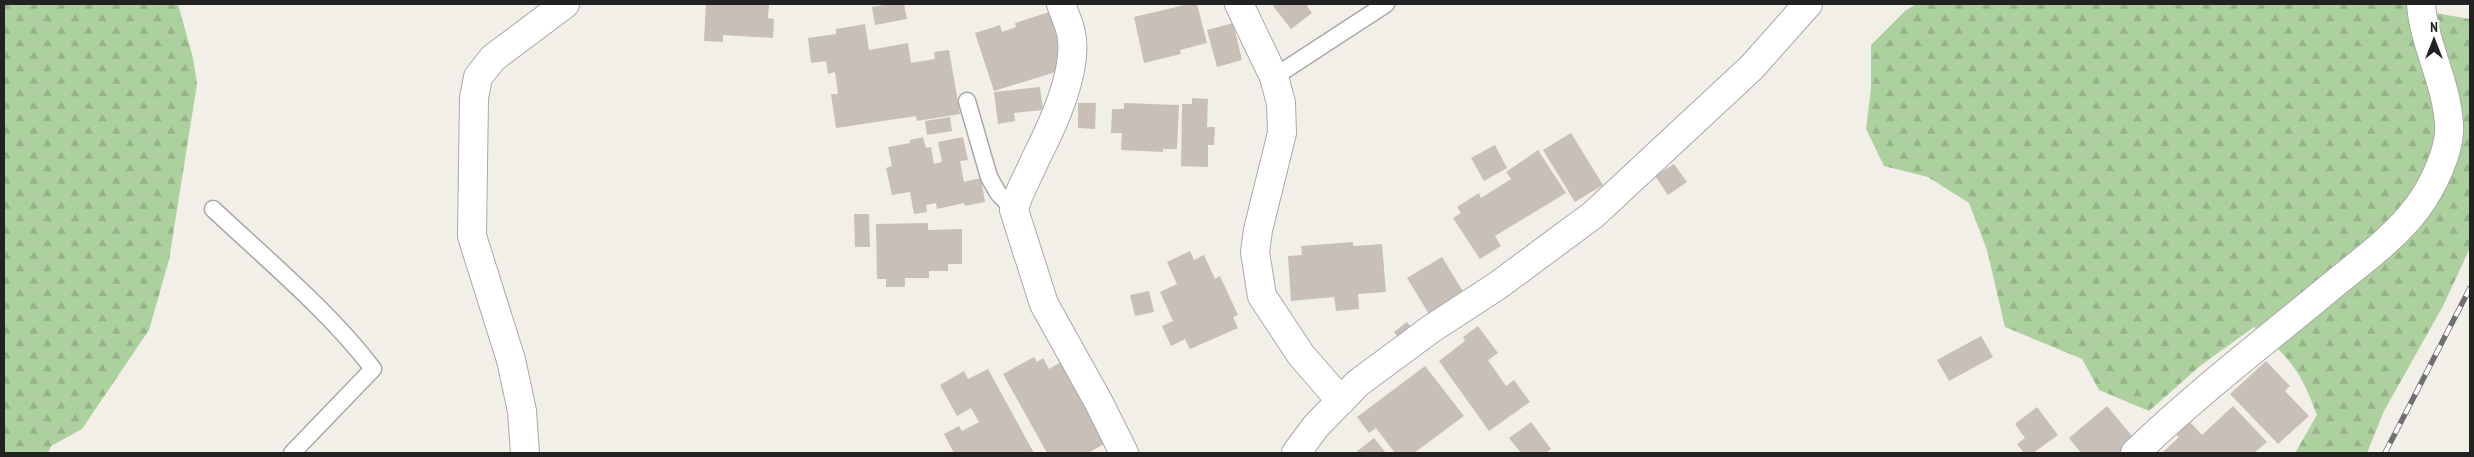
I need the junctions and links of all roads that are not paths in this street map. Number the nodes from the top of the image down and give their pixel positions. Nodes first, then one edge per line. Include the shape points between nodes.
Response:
1 (565, 4) edge
2 (1061, 4) edge
3 (1238, 4) edge
4 (1386, 4) edge
5 (1808, 4) edge
6 (2421, 4) edge
7 (1274, 77) junction
8 (967, 101) dead end
9 (213, 209) dead end
10 (1014, 210) junction
11 (1342, 400) junction
12 (292, 453) edge
13 (525, 453) edge
14 (1124, 453) edge
15 (1296, 453) edge
16 (2135, 453) edge

1 - 13 street via 493,58 478,77 474,98 472,236 511,360 522,411
2 - 10 street via 1072,34 1071,70 1052,125
3 - 7 street
4 - 7 lane
5 - 11 street via 1752,67 1593,215 1497,286 1431,329 1358,383
6 - 16 street via 2450,126 2442,162 2432,186 2416,210 2382,243 2175,414
7 - 11 street via 1281,103 1282,133 1255,252 1262,296 1301,355
8 - 10 lane via 989,177
9 - 12 lane via 298,290 373,369
10 - 14 street via 1044,304
11 - 15 street via 1316,426

